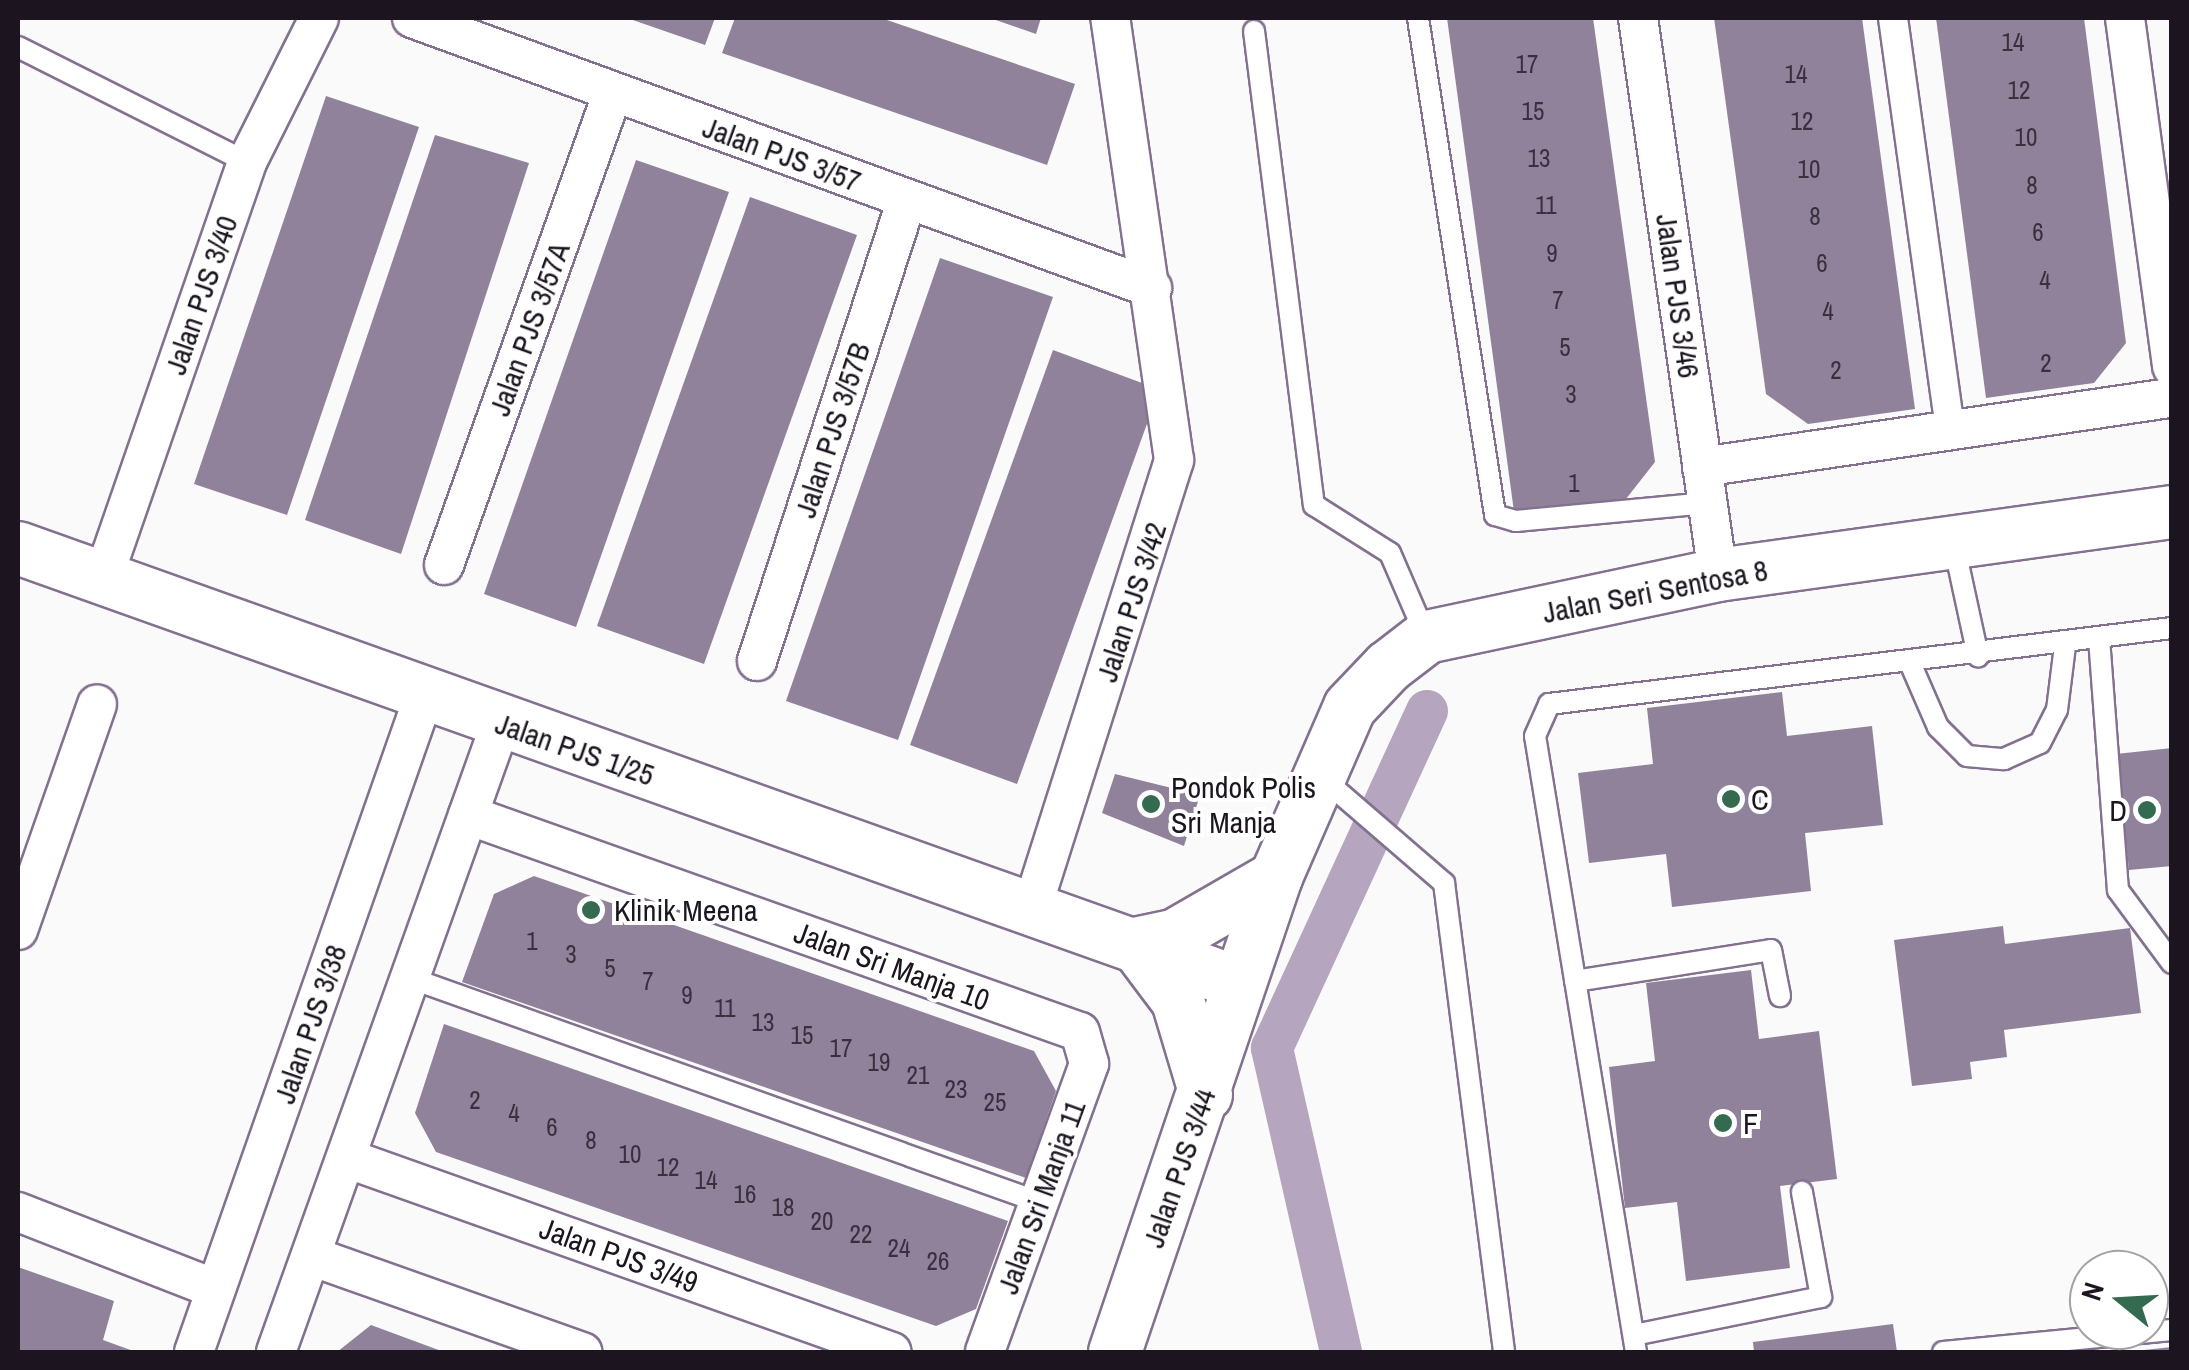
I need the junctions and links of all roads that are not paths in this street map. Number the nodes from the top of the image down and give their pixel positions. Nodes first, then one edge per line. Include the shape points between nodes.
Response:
1 (319, 18) edge
2 (412, 18) edge
3 (1110, 18) edge
4 (1418, 18) edge
5 (1638, 18) edge
6 (1893, 18) edge
7 (2125, 18) edge
8 (1254, 31) dead end
9 (18, 47) edge
10 (613, 92) junction
11 (248, 162) junction
12 (907, 199) junction
13 (1152, 288) junction
14 (2172, 367) edge
15 (2172, 398) edge
16 (1950, 430) junction
17 (1704, 485) junction
18 (2172, 512) edge
19 (1953, 542) junction
20 (18, 548) edge
21 (444, 565) dead end
22 (1718, 575) junction
23 (102, 580) junction
24 (2172, 628) edge
25 (1427, 638) junction
26 (2099, 638) junction
27 (2065, 646) junction
28 (1978, 656) junction
29 (757, 661) dead end
30 (1911, 665) junction
31 (424, 696) junction
32 (97, 704) dead end
33 (501, 723) junction
34 (1318, 775) junction
35 (468, 814) junction
36 (1276, 877) junction
37 (1032, 908) junction
38 (18, 930) edge
39 (1135, 944) junction
40 (2172, 963) edge
41 (410, 978) junction
42 (1575, 981) junction
43 (1238, 982) junction
44 (1780, 996) dead end
45 (1087, 1041) joint
46 (1206, 1095) junction
47 (346, 1158) junction
48 (1802, 1192) dead end
49 (1039, 1202) junction
50 (18, 1212) edge
51 (311, 1256) junction
52 (216, 1290) junction
53 (2172, 1330) edge
54 (1635, 1344) edge
55 (2002, 1350) edge
56 (194, 1352) edge
57 (276, 1352) edge
58 (582, 1352) edge
59 (892, 1352) edge
60 (985, 1352) edge
61 (1115, 1352) edge
62 (1504, 1352) edge
63 (1943, 1352) edge

1 - 11 street, Jalan PJS 3/40
2 - 10 street, Jalan PJS 3/57
3 - 13 street, Jalan PJS 3/42
4 - 17 lane via 1495,515 1516,521
5 - 17 street, Jalan PJS 3/46
6 - 16 street
7 - 14 street
8 - 25 lane via 1314,505 1390,553
9 - 11 lane
10 - 12 street, Jalan PJS 3/57
10 - 21 street, Jalan PJS 3/57A
11 - 23 street, Jalan PJS 3/40
12 - 13 street, Jalan PJS 3/57
12 - 29 street, Jalan PJS 3/57B
13 - 37 street, Jalan PJS 3/42 via 1172,473
15 - 16 street
16 - 17 street
17 - 22 street, Jalan PJS 3/46
18 - 19 main road, Jalan Seri Sentosa 8
19 - 22 main road, Jalan Seri Sentosa 8
19 - 28 lane
20 - 23 main road, Jalan PJS 1/25
22 - 25 main road, Jalan Seri Sentosa 8
23 - 31 main road, Jalan PJS 1/25
24 - 26 lane
25 - 34 main road, Jalan Seri Sentosa 8 via 1350,707
26 - 27 lane
26 - 40 lane via 2118,890
27 - 28 lane
27 - 30 lane via 2057,710 2040,743 2004,759 1966,756 1938,728
28 - 30 lane
30 - 42 lane via 1549,704 1535,736
31 - 33 main road, Jalan PJS 1/25
31 - 52 street, Jalan PJS 3/38
32 - 38 street
33 - 35 street
33 - 37 main road, Jalan PJS 1/25
34 - 36 main road, Jalan Seri Sentosa 8
34 - 62 lane via 1444,884
35 - 41 street
35 - 45 street, Jalan Sri Manja 10
36 - 39 main road via 1174,936
36 - 43 main road, Jalan PJS 3/44
37 - 39 main road, Jalan PJS 1/25
39 - 43 main road, Jalan PJS 1/25
39 - 46 main road via 1178,1001
41 - 47 street
41 - 49 lane
42 - 44 lane via 1771,950
42 - 54 lane
43 - 46 main road, Jalan PJS 3/44
45 - 49 street, Jalan Sri Manja 11 via 1089,1064
46 - 61 main road, Jalan PJS 3/44
47 - 51 street
47 - 59 street, Jalan PJS 3/49
48 - 54 lane via 1821,1297
49 - 60 street, Jalan Sri Manja 11
50 - 52 street
51 - 57 street
51 - 58 street
52 - 56 street, Jalan PJS 3/38
53 - 55 lane
55 - 63 lane

